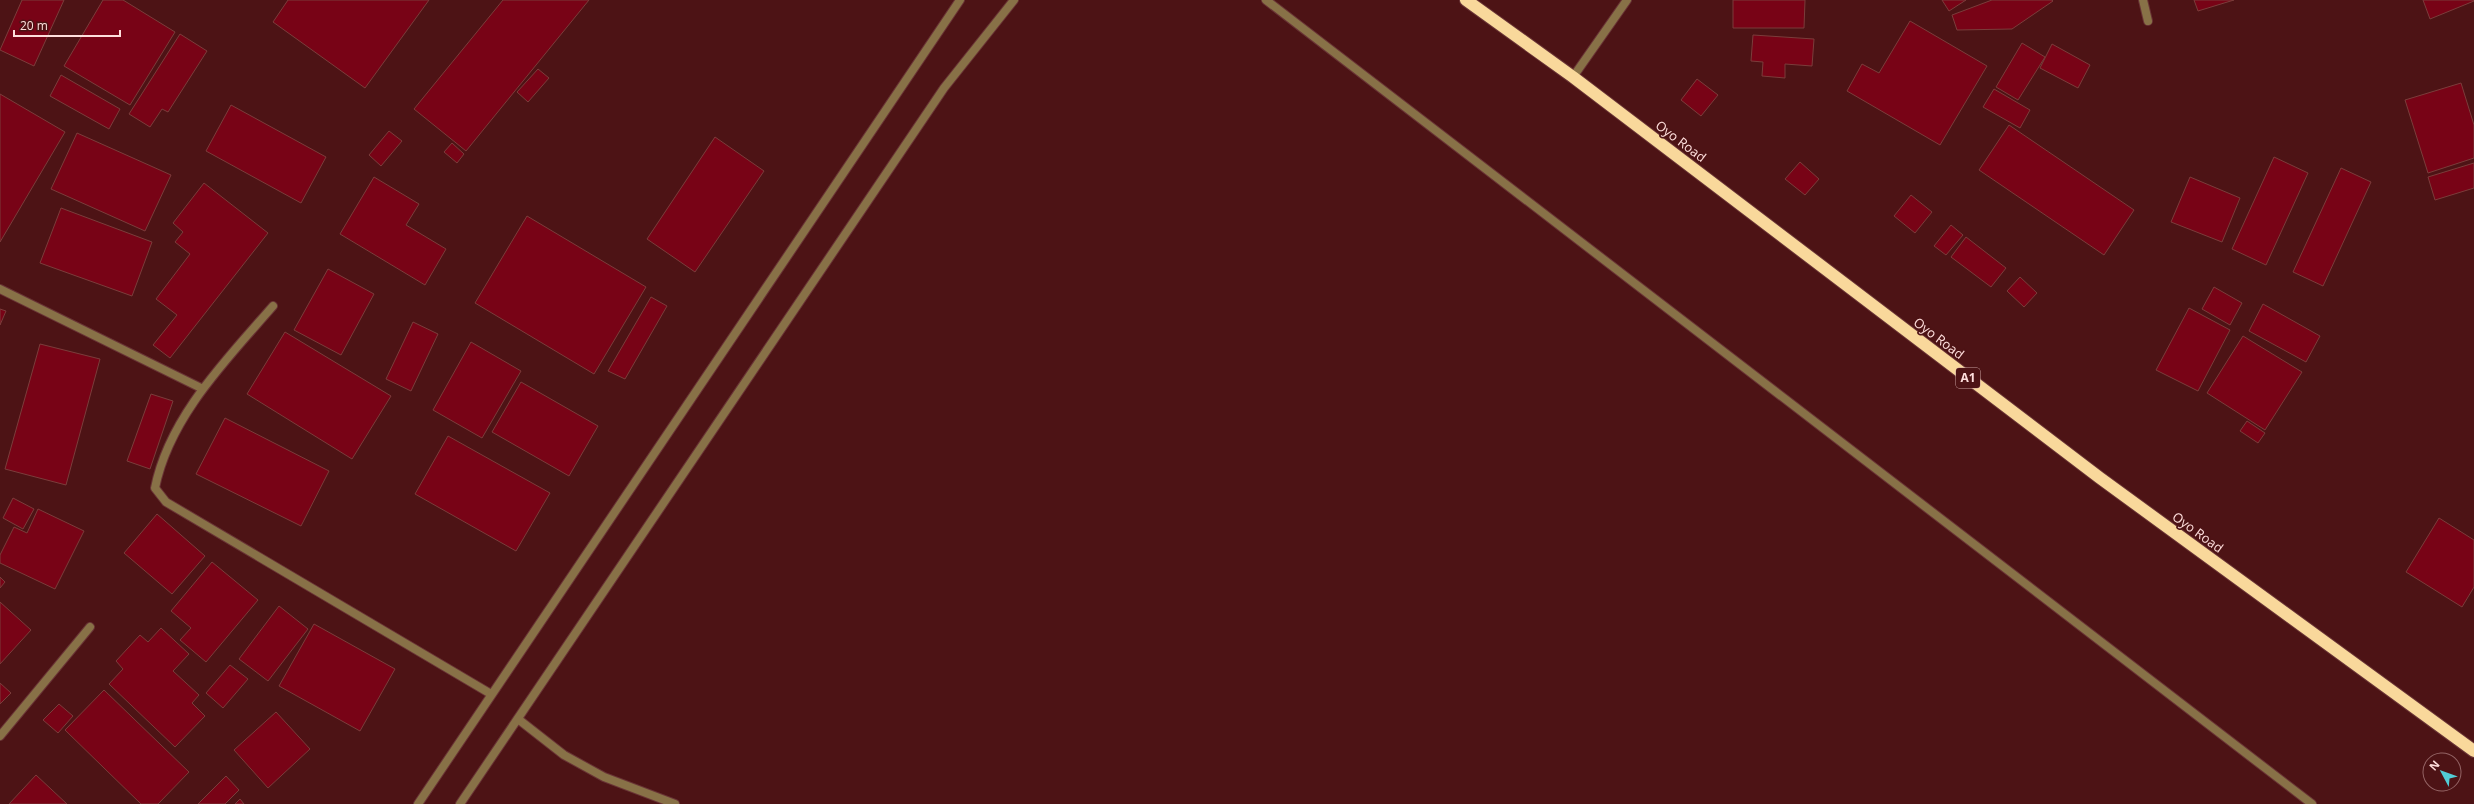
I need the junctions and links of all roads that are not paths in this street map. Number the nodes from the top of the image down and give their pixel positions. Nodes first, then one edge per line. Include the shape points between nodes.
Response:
1 (960, 0) edge
2 (1014, 0) edge
3 (1266, 0) edge
4 (1466, 0) edge
5 (1628, 0) edge
6 (2143, 0) edge
7 (2148, 21) dead end
8 (1573, 78) junction
9 (0, 289) edge
10 (273, 306) dead end
11 (201, 388) junction
12 (90, 627) dead end
13 (491, 694) junction
14 (518, 719) junction
15 (0, 736) edge
16 (2474, 751) edge
17 (418, 804) edge
18 (460, 804) edge
19 (675, 804) edge
20 (2312, 804) edge

1 - 13 street
2 - 14 street via 944,88
3 - 20 street
4 - 8 highway, Oyo Road / A1
5 - 8 street
6 - 7 street
8 - 16 highway, Oyo Road / A1 via 2100,478
9 - 11 street
10 - 11 street
11 - 13 street via 160,464 155,488 166,502
12 - 15 street
13 - 17 street
14 - 18 street
14 - 19 street via 564,755 590,770

